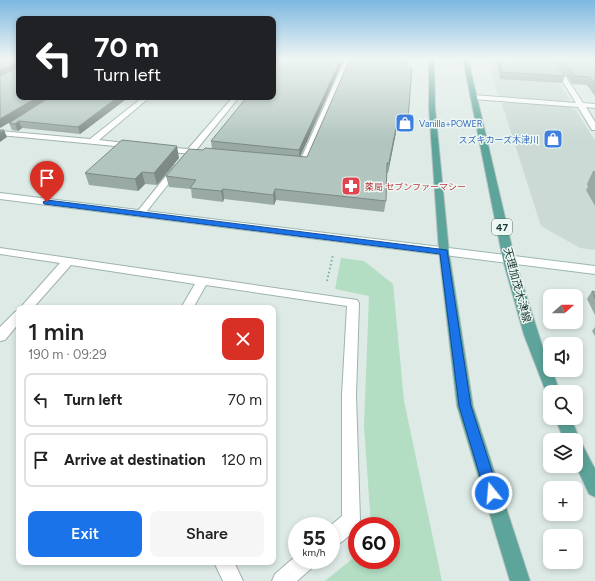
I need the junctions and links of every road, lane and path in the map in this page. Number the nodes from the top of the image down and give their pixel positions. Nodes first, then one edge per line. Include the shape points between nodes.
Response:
1 (335, 86) edge
2 (432, 86) edge
3 (471, 86) edge
4 (569, 86) edge
5 (473, 97) junction
6 (143, 100) edge
7 (234, 100) edge
8 (580, 105) junction
9 (595, 106) edge
10 (13, 125) edge
11 (595, 128) edge
12 (0, 133) edge
13 (92, 142) junction
14 (188, 157) junction
15 (288, 162) edge
16 (0, 196) edge
17 (140, 214) junction
18 (0, 251) edge
19 (334, 251) dead end
20 (444, 252) junction
21 (68, 260) junction
22 (509, 260) junction
23 (595, 270) edge
24 (203, 281) junction
25 (322, 299) junction
26 (29, 305) edge
27 (189, 305) edge
28 (16, 318) edge
29 (0, 336) edge
30 (549, 385) edge
31 (583, 463) edge
32 (595, 488) edge
33 (340, 530) edge
34 (226, 565) edge
35 (296, 569) edge
36 (234, 581) edge
37 (282, 581) edge
38 (520, 581) edge

1 - 15 street via 304,164
2 - 20 main road
3 - 5 main road, 天理加茂木津線 / 47
4 - 8 street
5 - 8 street
5 - 22 main road, 天理加茂木津線 / 47
6 - 13 street
7 - 14 street
8 - 9 street
8 - 11 street
10 - 12 street
12 - 13 street
13 - 14 street via 148,148
14 - 17 street
16 - 17 street
17 - 20 street
18 - 21 street
19 - 25 path
20 - 22 street
20 - 38 main road via 465,406
21 - 24 street
21 - 26 street
22 - 23 street
22 - 30 main road, 天理加茂木津線 / 47 via 531,335
24 - 25 street
24 - 27 street
25 - 33 street via 353,303 349,394 351,520
28 - 29 street
31 - 32 main road
34 - 36 street
35 - 37 street

